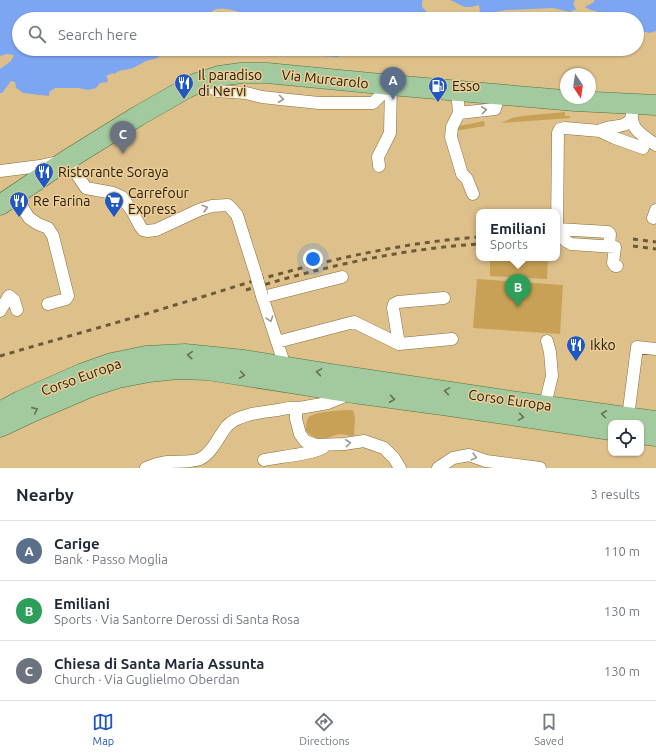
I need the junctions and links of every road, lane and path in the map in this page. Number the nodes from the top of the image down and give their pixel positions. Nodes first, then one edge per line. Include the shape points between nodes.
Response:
1 (206, 80) junction
2 (391, 85) junction
3 (457, 90) junction
4 (499, 94) junction
5 (656, 105) edge
6 (632, 111) junction
7 (459, 113) junction
8 (600, 131) junction
9 (656, 145) edge
10 (643, 148) dead end
11 (67, 160) junction
12 (379, 166) dead end
13 (0, 171) edge
14 (473, 194) dead end
15 (7, 200) edge
16 (557, 209) edge
17 (560, 234) edge
18 (617, 266) dead end
19 (342, 277) dead end
20 (263, 297) junction
21 (444, 298) dead end
22 (48, 304) dead end
23 (17, 310) dead end
24 (0, 311) edge
25 (452, 339) dead end
26 (547, 341) dead end
27 (277, 342) junction
28 (399, 344) junction
29 (656, 349) edge
30 (284, 374) junction
31 (359, 386) junction
32 (20, 400) junction
33 (545, 405) junction
34 (0, 406) edge
35 (299, 408) junction
36 (0, 412) edge
37 (628, 417) junction
38 (656, 421) edge
39 (0, 427) edge
40 (608, 430) edge
41 (644, 434) edge
42 (656, 436) edge
43 (327, 445) junction
44 (264, 460) dead end
45 (146, 468) edge
46 (400, 468) edge
47 (438, 468) edge
48 (540, 468) edge

1 - 2 main road, Via Murcarolo via 241,73 267,73
1 -> 2 street via 209,86 217,91 319,103 373,103
1 - 11 main road, Via Murcarolo via 179,93
2 - 3 main road, Via Murcarolo
2 - 12 street via 390,133 378,157
3 - 4 main road, Via Murcarolo
3 - 7 street
4 - 6 main road, Via Murcarolo via 575,101
7 -> 4 street via 495,109
5 - 6 main road, Via Murcarolo
6 - 8 street via 629,122 623,126
6 - 9 street via 636,130
7 - 14 street via 452,127 451,137 462,174
8 - 10 street
8 - 16 street via 560,129
11 - 13 street
11 - 15 main road, Via Murcarolo
11 -> 20 street, bridge via 86,188 122,197 140,226 147,232 212,206 231,208 237,215
15 - 22 street via 29,218 48,228 53,236 68,296 66,299
17 - 18 street via 564,241 571,244 615,247 613,263
19 - 20 street
20 -> 27 street
21 - 28 street via 394,304
23 - 24 street via 14,300 9,296
25 - 28 street
26 - 33 street via 552,376
27 - 28 street via 354,322
27 - 30 street
29 - 37 street via 637,347
30 - 31 main road, Corso Europa
30 -> 32 main road, Corso Europa via 244,360 185,354 146,356 112,363
39 -> 30 main road, Corso Europa via 90,387 149,372 176,369
33 -> 31 main road, Corso Europa
31 - 35 street via 328,402
31 -> 40 main road, Corso Europa via 443,405
32 - 34 main road
32 - 36 main road, Corso Europa
37 -> 33 main road, Corso Europa
35 - 43 street via 296,419 305,441 310,444
35 - 45 street via 262,412 240,418 233,421 208,454 199,459 160,463
37 - 38 main road, Corso Europa
41 - 42 main road
43 - 44 street via 322,449
43 -> 46 street via 364,441 384,448
47 -> 48 street via 453,458 469,455 486,461

